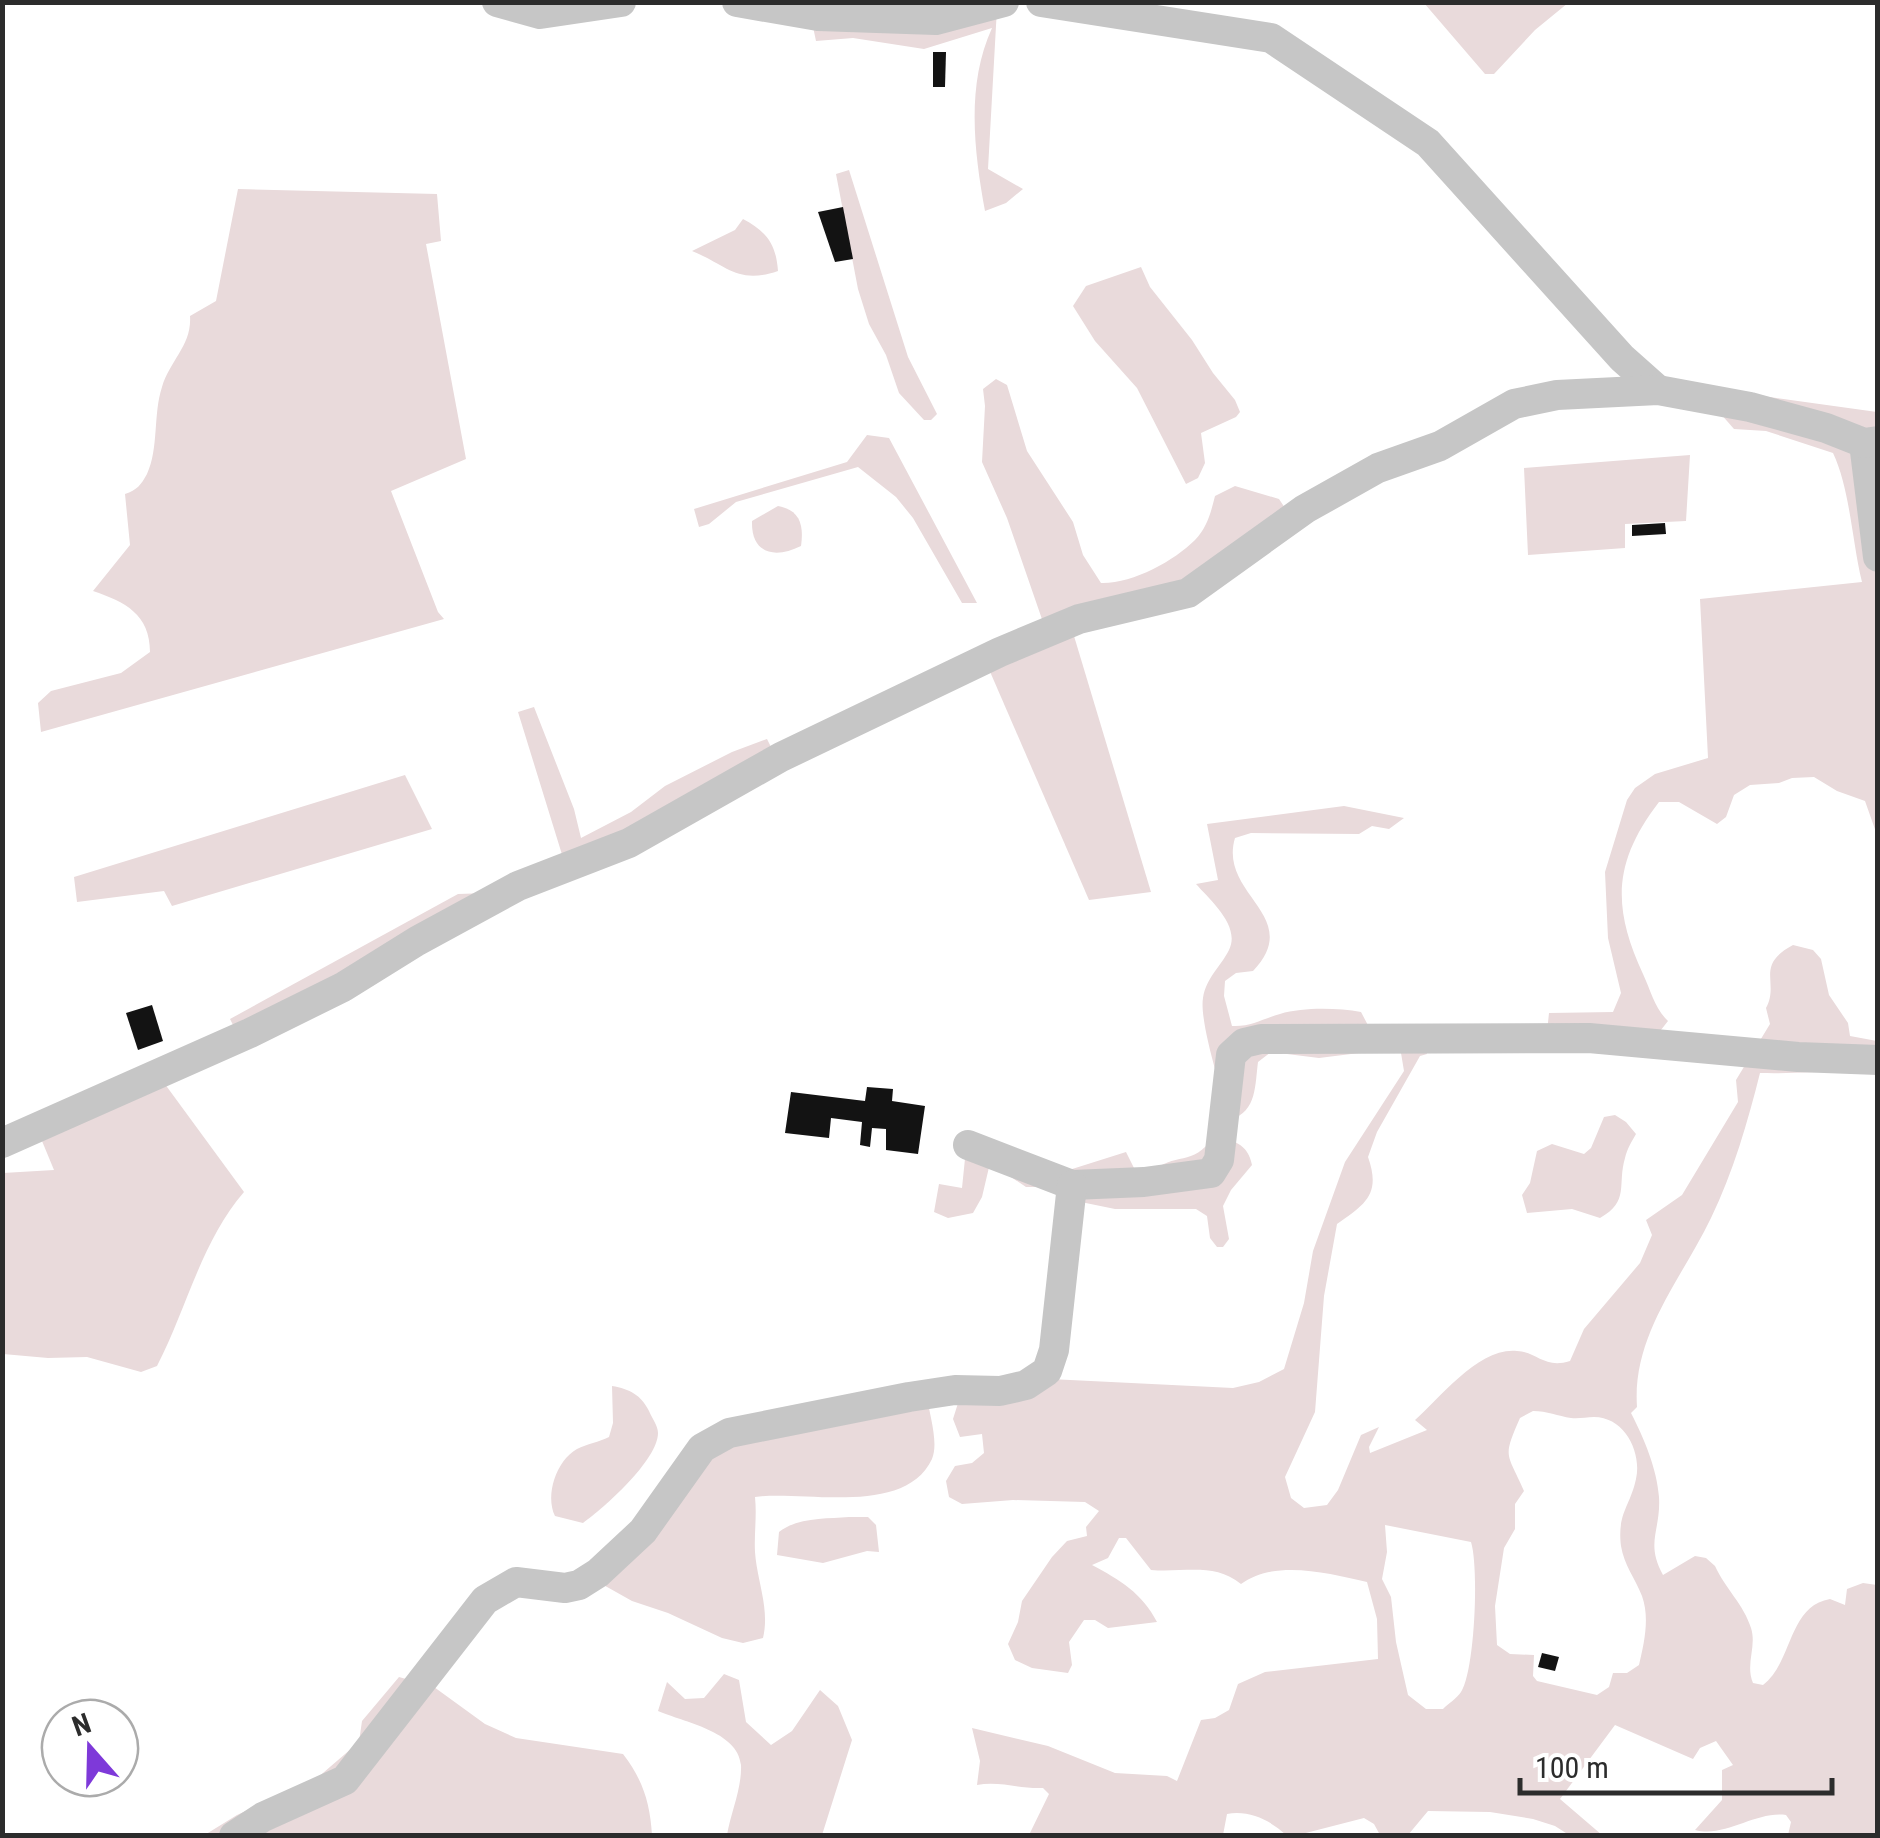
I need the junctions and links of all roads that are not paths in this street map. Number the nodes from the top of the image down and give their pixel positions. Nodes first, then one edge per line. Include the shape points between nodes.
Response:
1 (497, 2) edge
2 (621, 2) edge
3 (737, 2) edge
4 (1004, 2) edge
5 (1041, 2) edge
6 (1658, 390) junction
7 (1871, 442) edge
8 (1878, 557) edge
9 (1878, 1060) edge
10 (2, 1143) edge
11 (968, 1145) dead end
12 (1072, 1184) junction
13 (234, 1836) edge

1 - 2 lane via 540,14
3 - 4 lane via 818,16 936,20
5 - 6 lane via 1271,38 1428,143
6 - 7 lane via 1750,407
6 - 10 lane via 1514,404 1305,509 1188,593 1078,620 1000,652 781,757 629,843 518,886 344,987
7 - 8 lane
9 - 12 lane via 1589,1038 1261,1039 1231,1055 1220,1160 1211,1172
11 - 12 lane
12 - 13 lane via 1047,1371 1000,1391 910,1397 730,1433 702,1448 644,1531 598,1573 565,1588 516,1582 484,1600 345,1780

